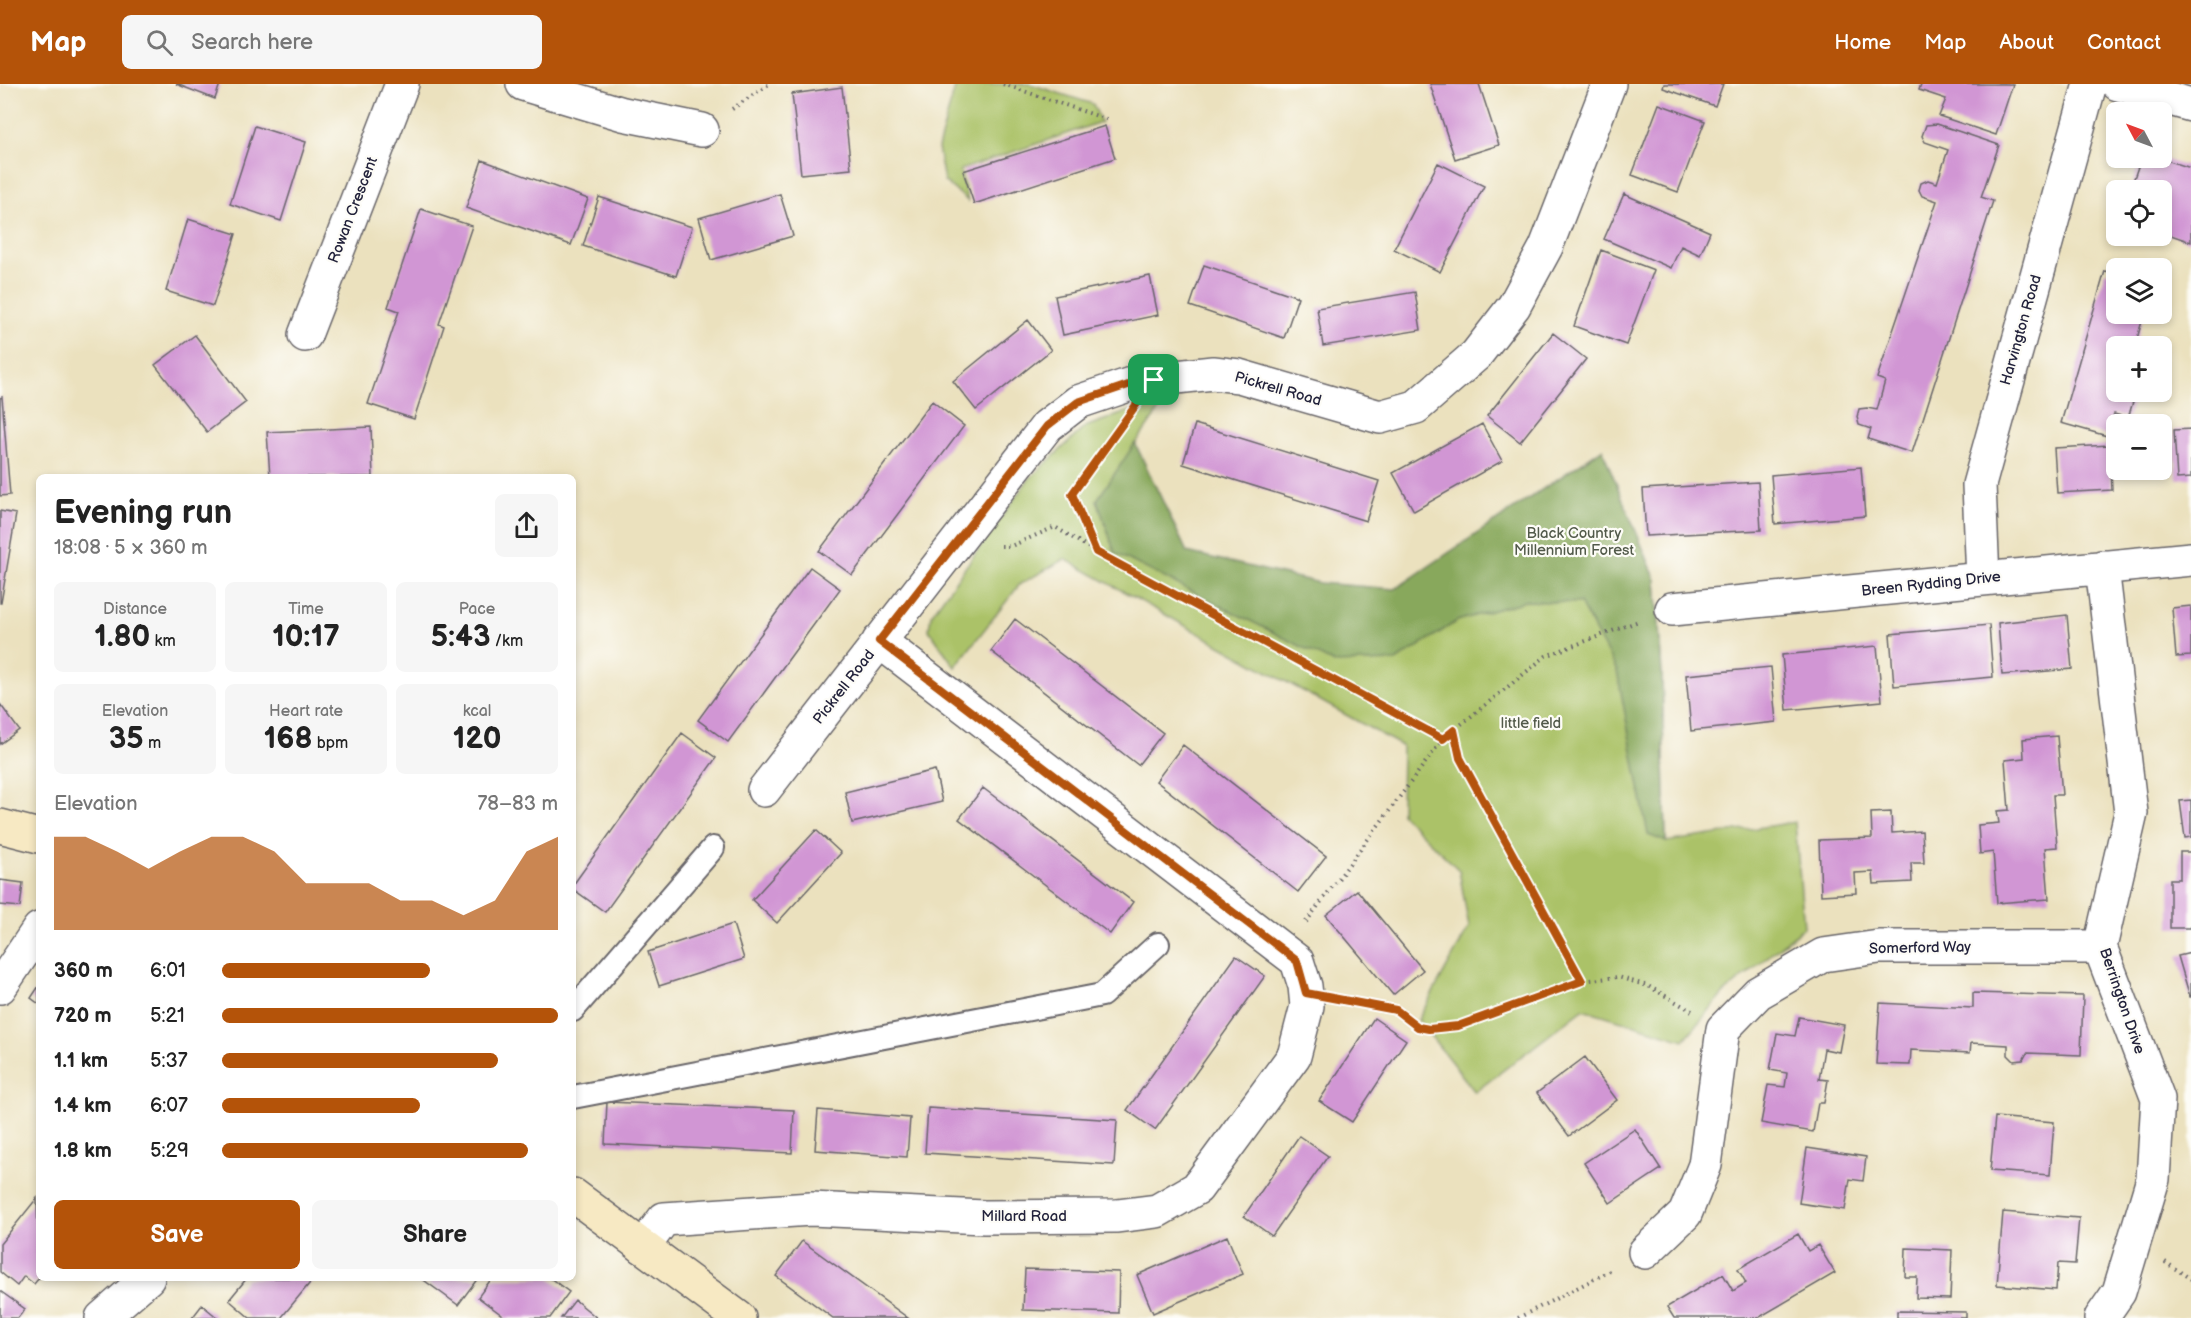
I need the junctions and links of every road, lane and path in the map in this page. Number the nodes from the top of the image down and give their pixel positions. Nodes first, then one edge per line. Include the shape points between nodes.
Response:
1 (402, 84) edge
2 (523, 84) edge
3 (769, 84) edge
4 (1003, 84) edge
5 (1609, 84) edge
6 (2090, 84) edge
7 (2118, 84) edge
8 (2191, 105) edge
9 (1109, 120) dead end
10 (702, 130) joint
11 (304, 335) dead end
12 (1120, 427) dead end
13 (955, 543) junction
14 (1096, 552) junction
15 (2191, 559) edge
16 (2102, 567) junction
17 (1983, 579) junction
18 (1672, 609) joint
19 (879, 641) junction
20 (1454, 730) junction
21 (1443, 739) junction
22 (764, 790) dead end
23 (0, 826) edge
24 (36, 835) edge
25 (713, 848) dead end
26 (36, 933) edge
27 (1158, 944) dead end
28 (2100, 947) junction
29 (1283, 951) junction
30 (1582, 981) junction
31 (0, 987) edge
32 (1306, 1000) junction
33 (576, 1007) edge
34 (1723, 1029) junction
35 (576, 1096) edge
36 (576, 1197) edge
37 (643, 1247) junction
38 (1645, 1252) joint
39 (145, 1281) edge
40 (102, 1318) edge
41 (739, 1318) edge
42 (1518, 1318) edge
43 (2101, 1318) edge

1 - 11 street, Rowan Crescent
2 - 10 street via 623,114
3 - 10 path
4 - 9 path
5 - 13 street, Pickrell Road via 1546,247 1514,306 1476,355 1416,407 1380,417 1239,376 1213,373 1140,381 1078,402 1047,426
6 - 17 street, Harvington Road via 1979,485
7 - 8 street
12 - 14 path via 1072,494
13 - 14 path via 1011,546 1055,527
13 - 19 street, Pickrell Road
14 - 21 path
15 - 16 street, Breen Rydding Drive
16 - 17 street, Breen Rydding Drive
16 - 28 street, Berrington Drive via 2131,813
17 - 18 street, Breen Rydding Drive
18 - 20 path via 1546,656
19 - 22 street, Pickrell Road
19 - 29 street
20 - 21 path
20 - 30 path via 1460,758
21 - 29 path
23 - 24 street
25 - 33 lane
26 - 31 street
27 - 35 lane via 1102,995
28 - 34 street, Somerford Way via 1879,947 1823,955 1758,993
28 - 43 street, Berrington Drive via 2158,1100 2153,1179 2120,1292
29 - 32 street via 1297,961
30 - 32 path via 1458,1026 1429,1029 1418,1027 1396,1010
30 - 34 path via 1618,977 1648,986
32 - 37 street, Millard Road via 1294,1056 1197,1188 1157,1211 1117,1216 984,1217 811,1209 664,1219
34 - 38 street via 1705,1165 1685,1214
36 - 37 street
37 - 41 street
38 - 42 path
39 - 40 street

